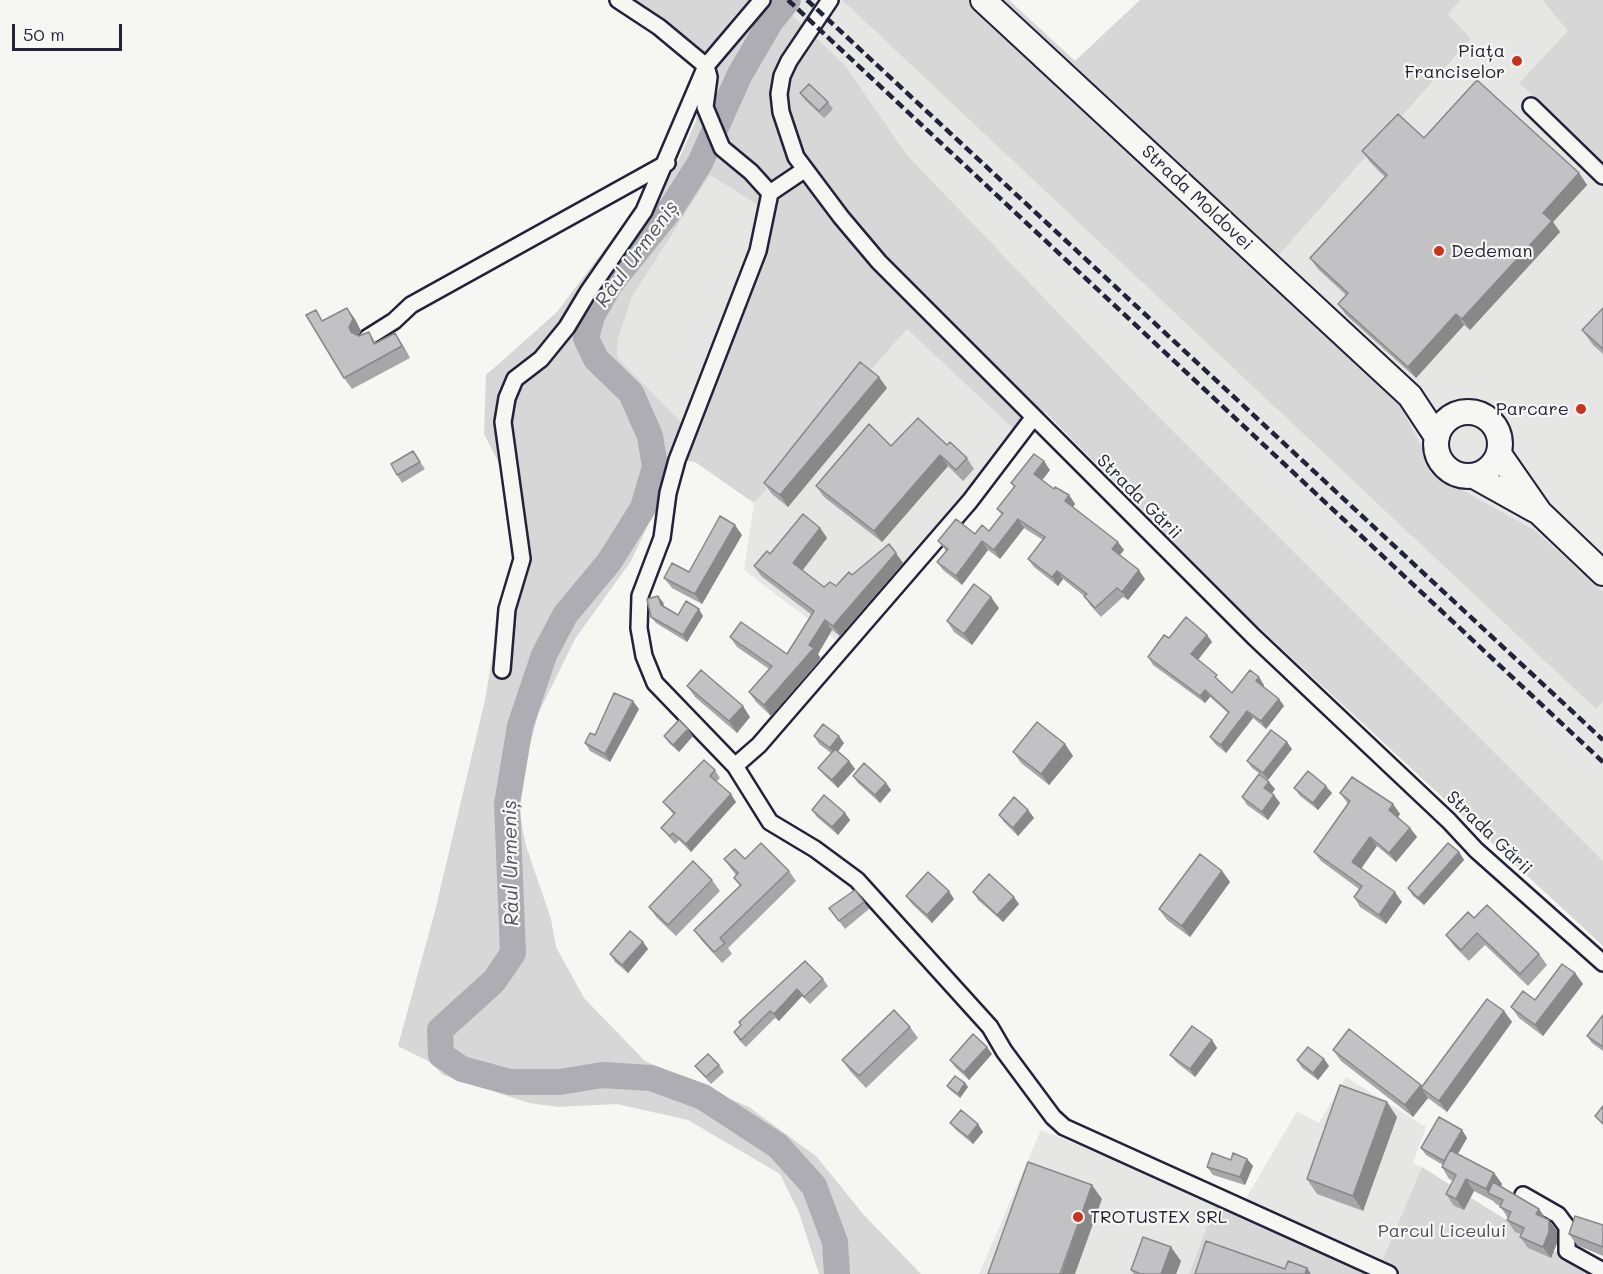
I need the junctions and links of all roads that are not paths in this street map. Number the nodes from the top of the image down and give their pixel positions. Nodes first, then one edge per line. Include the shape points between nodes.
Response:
1 (618, 0) edge
2 (762, 0) edge
3 (830, 0) edge
4 (983, 0) edge
5 (706, 66) junction
6 (1531, 106) dead end
7 (667, 163) junction
8 (804, 170) junction
9 (1603, 176) edge
10 (770, 193) junction
11 (367, 338) edge
12 (1410, 396) junction
13 (1456, 415) junction
14 (1033, 418) junction
15 (1437, 437) junction
16 (1499, 454) junction
17 (1474, 476) junction
18 (1540, 513) junction
19 (1603, 573) edge
20 (502, 670) dead end
21 (735, 766) junction
22 (1603, 963) edge
23 (1523, 1195) dead end
24 (1603, 1271) edge
25 (1389, 1274) edge

1 - 5 street
2 - 5 street
3 - 8 street, Strada Gării via 789,61 779,94 792,148
4 - 12 main road, Strada Moldovei
5 - 7 street
5 - 10 street via 709,77 705,107 722,148
6 - 9 street
7 - 11 street via 411,305
7 - 20 street via 644,211 567,327 541,359 515,379 507,398 503,422 522,559 507,609
8 - 10 street
8 - 14 street, Strada Gării via 879,262
10 - 21 street via 758,251 677,460 662,538 640,596 642,646 655,683
12 - 13 main road, Strada Moldovei
12 - 15 main road, Strada Moldovei
13 - 15 main road via 1444,424
13 - 16 main road via 1476,413 1490,421 1498,433
14 - 21 street via 970,501 759,745
14 - 22 street, Strada Gării via 1254,638 1476,850
15 - 17 main road via 1443,464 1458,474
16 - 17 main road via 1492,466
16 - 18 main road
17 - 18 main road
18 - 19 main road
21 - 25 street via 770,822 857,880 990,1027 1053,1117 1064,1126
23 - 24 street via 1558,1215 1567,1227 1567,1251

